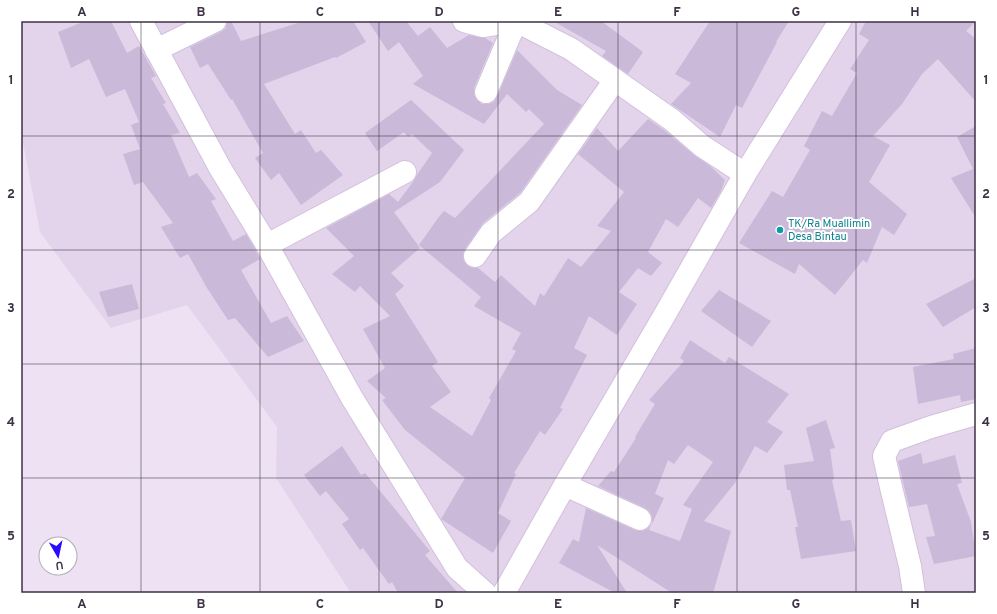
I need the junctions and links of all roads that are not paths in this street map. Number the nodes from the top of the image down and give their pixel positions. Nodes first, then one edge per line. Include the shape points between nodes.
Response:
1 (141, 21) edge
2 (215, 21) edge
3 (464, 21) edge
4 (516, 21) edge
5 (840, 21) edge
6 (156, 50) junction
7 (615, 80) junction
8 (486, 92) dead end
9 (406, 172) dead end
10 (745, 174) junction
11 (267, 245) junction
12 (475, 256) dead end
13 (976, 414) edge
14 (565, 484) junction
15 (640, 519) dead end
16 (489, 593) edge
17 (914, 593) edge

1 - 6 street
2 - 6 street
3 - 4 street via 483,26
4 - 7 street via 571,49
4 - 8 street
5 - 10 street
6 - 11 street via 220,168
7 - 10 street via 672,120 702,146
7 - 12 street via 529,202 491,233
9 - 11 street
10 - 14 street
11 - 16 street via 352,398 457,568
13 - 17 street via 892,441 884,456
14 - 15 street
14 - 16 street

